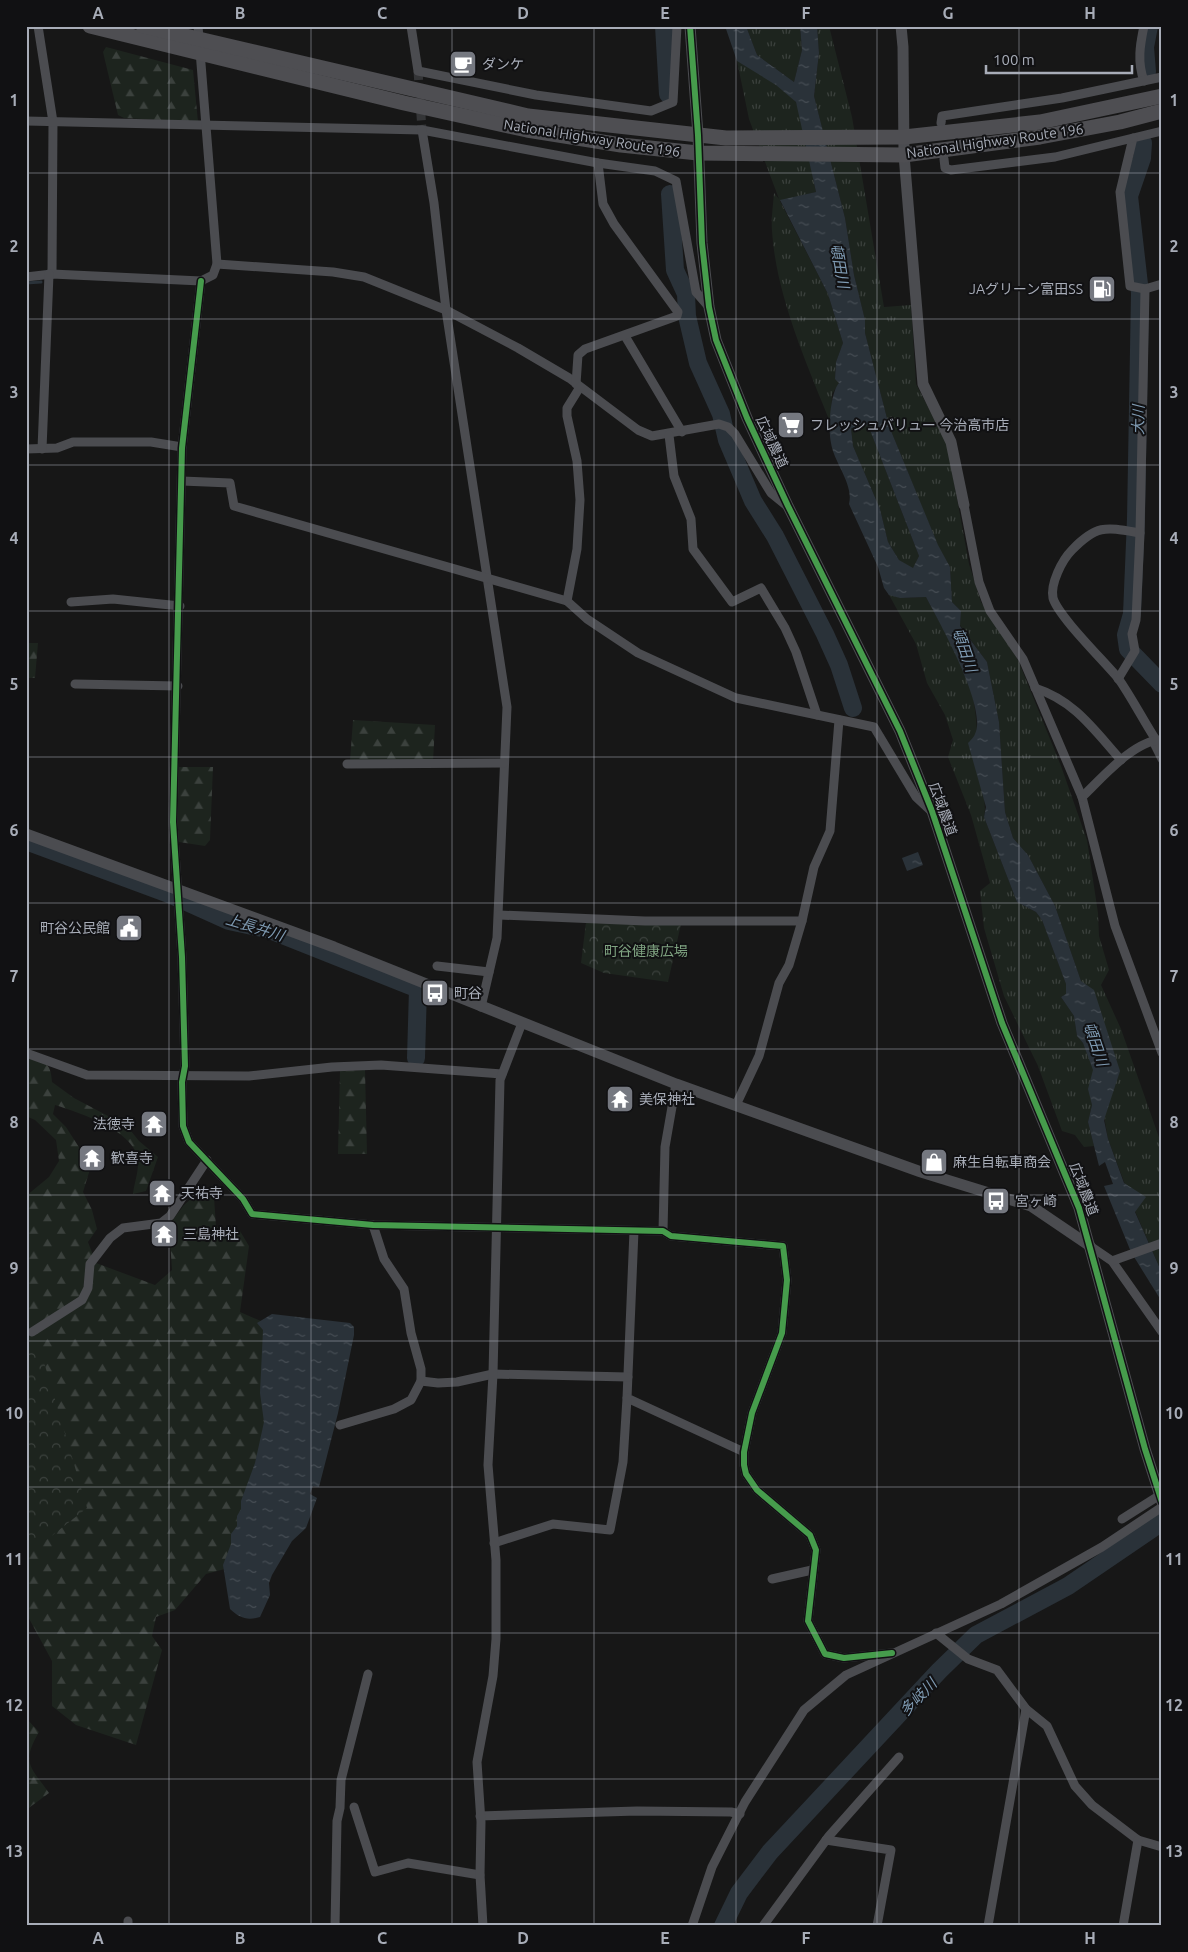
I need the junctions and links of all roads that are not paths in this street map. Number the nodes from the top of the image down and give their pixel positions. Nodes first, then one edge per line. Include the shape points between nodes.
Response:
1 (38, 26) edge
2 (90, 26) edge
3 (143, 26) edge
4 (411, 26) edge
5 (676, 26) edge
6 (690, 26) edge
7 (900, 26) edge
8 (1144, 26) edge
9 (200, 40) edge
10 (1162, 77) edge
11 (1144, 81) junction
12 (1162, 96) edge
13 (1162, 110) edge
14 (26, 122) edge
15 (53, 122) junction
16 (941, 123) dead end
17 (207, 126) junction
18 (422, 130) junction
19 (1162, 132) edge
20 (698, 135) junction
21 (904, 137) junction
22 (1133, 138) junction
23 (698, 154) junction
24 (904, 154) junction
25 (944, 159) dead end
26 (598, 163) junction
27 (217, 264) junction
28 (51, 274) junction
29 (26, 277) edge
30 (201, 281) junction
31 (1162, 284) edge
32 (1145, 289) junction
33 (709, 307) junction
34 (446, 310) junction
35 (625, 336) junction
36 (578, 385) junction
37 (682, 432) junction
38 (669, 435) junction
39 (182, 447) junction
40 (26, 449) edge
41 (42, 449) junction
42 (182, 481) junction
43 (964, 505) joint
44 (788, 506) junction
45 (1140, 533) junction
46 (489, 578) junction
47 (567, 601) junction
48 (71, 602) dead end
49 (180, 606) junction
50 (1118, 679) junction
51 (75, 684) dead end
52 (178, 686) junction
53 (1035, 688) junction
54 (817, 715) junction
55 (839, 720) junction
56 (1157, 740) edge
57 (1162, 759) edge
58 (1121, 760) junction
59 (504, 763) junction
60 (347, 764) dead end
61 (1082, 797) junction
62 (932, 811) junction
63 (26, 834) edge
64 (177, 890) junction
65 (499, 916) junction
66 (802, 921) junction
67 (437, 966) dead end
68 (490, 972) junction
69 (482, 1007) junction
70 (522, 1023) junction
71 (26, 1053) edge
72 (1162, 1053) edge
73 (183, 1074) junction
74 (502, 1074) junction
75 (676, 1084) junction
76 (736, 1105) junction
77 (207, 1160) junction
78 (373, 1225) junction
79 (497, 1226) junction
80 (663, 1231) junction
81 (634, 1232) junction
82 (1162, 1242) edge
83 (1090, 1246) junction
84 (1112, 1261) junction
85 (32, 1332) dead end
86 (1162, 1332) edge
87 (493, 1374) junction
88 (628, 1377) junction
89 (421, 1381) junction
90 (626, 1398) junction
91 (340, 1425) dead end
92 (744, 1452) junction
93 (1161, 1501) edge
94 (1122, 1519) dead end
95 (494, 1543) junction
96 (812, 1570) junction
97 (772, 1579) dead end
98 (936, 1632) junction
99 (892, 1653) junction
100 (368, 1674) dead end
101 (1026, 1709) junction
102 (898, 1757) dead end
103 (354, 1807) dead end
104 (740, 1814) junction
105 (480, 1816) junction
106 (826, 1840) junction
107 (1138, 1840) junction
108 (1162, 1847) edge
109 (480, 1875) junction
110 (335, 1926) edge
111 (483, 1926) edge
112 (692, 1926) edge
113 (763, 1926) edge
114 (877, 1926) edge
115 (988, 1926) edge
116 (1123, 1926) edge

1 - 15 street
2 - 9 highway, National Highway Route 196
3 - 9 highway, National Highway Route 196
4 - 5 street via 418,71 536,96 651,111 673,102
6 - 20 street, 広域農道
7 - 21 street
8 - 11 street via 1139,68
9 - 17 street
9 - 20 highway, National Highway Route 196 via 528,116
9 - 23 highway, National Highway Route 196 via 404,103 527,130
10 - 11 street
11 - 16 street via 1062,98 942,116
12 - 21 highway, National Highway Route 196 via 1040,122
13 - 24 highway, National Highway Route 196 via 1120,122 1040,137
14 - 15 street
15 - 17 street
15 - 28 street
17 - 18 street
17 - 27 street
18 - 26 street
18 - 34 street
19 - 22 street
20 - 21 highway, National Highway Route 196 via 726,138
20 - 23 street, 広域農道
21 - 24 street
22 - 25 street via 1055,157 951,170 945,168
22 - 32 street via 1120,192 1130,286
23 - 24 highway, National Highway Route 196
23 - 33 street, 広域農道
24 - 43 street via 923,384 951,442
26 - 33 street via 655,171 676,181 696,292
26 - 35 street via 603,204 678,312 677,316
27 - 30 street via 213,275
27 - 34 street via 364,277
28 - 29 street
28 - 30 street
28 - 41 street
30 - 39 street
31 - 32 street
32 - 45 street
33 - 44 street, 広域農道 via 716,340 743,409
34 - 36 street via 518,348
34 - 46 street
35 - 36 street via 585,349 578,355
35 - 37 street
36 - 38 street via 638,430 652,436
36 - 47 street via 567,408 580,500 577,550
37 - 38 street
37 - 44 street via 719,424 728,428 736,434 770,492
38 - 54 street via 674,476 691,519 692,549 732,602 761,588 796,652
39 - 41 street via 151,442 73,442
39 - 42 street
40 - 41 street
42 - 46 street via 230,483 234,506
42 - 49 street
43 - 53 street via 982,589 990,610 1023,659
44 - 62 street, 広域農道 via 900,731
45 - 50 street via 1136,620 1132,634 1135,651
45 - 50 street via 1110,528 1087,534 1066,556 1056,579 1053,598 1060,612
46 - 47 street
46 - 59 street via 507,707
47 - 54 street via 587,619 638,653 736,698
48 - 49 street via 113,599
49 - 52 street
50 - 56 street
51 - 52 street
52 - 64 street via 173,822
53 - 58 street via 1054,694 1088,720
53 - 61 street
54 - 55 street
55 - 62 street via 874,727 916,797
55 - 66 street via 830,832 814,867
56 - 57 street
56 - 58 street
58 - 61 street
59 - 60 street
59 - 65 street
61 - 72 street via 1115,926
62 - 83 street, 広域農道 via 1002,1023 1079,1208
63 - 64 street
64 - 69 street via 334,947
64 - 73 street via 182,957
65 - 66 street via 645,921
65 - 68 street
66 - 76 street via 789,965 779,983 759,1056
67 - 68 street
68 - 69 street
69 - 70 street
70 - 74 street
70 - 75 street
71 - 73 street via 88,1075
73 - 74 street via 249,1076 380,1065
73 - 77 street via 183,1126 189,1142
74 - 79 street
75 - 76 street
75 - 80 street via 665,1147
76 - 83 street via 921,1172 1031,1206
77 - 78 street via 243,1199 252,1214
77 - 85 street via 170,1216 161,1223 122,1228 110,1238 90,1264 88,1288 82,1300
78 - 79 street
78 - 89 street via 384,1260 404,1288
79 - 81 street
79 - 87 street
80 - 81 street
80 - 92 street via 671,1236 782,1246 788,1280 782,1333 752,1413
81 - 88 street
82 - 84 street
83 - 84 street
83 - 93 street, 広域農道
84 - 86 street
87 - 88 street
87 - 89 street via 457,1382
87 - 95 street via 488,1465
88 - 90 street
89 - 91 street via 411,1400 394,1409
90 - 92 street
90 - 95 street via 623,1462 610,1530 553,1524
92 - 96 street via 746,1474 757,1490 810,1535 816,1550
93 - 94 street
93 - 98 street via 1102,1547 1001,1604
95 - 105 street via 496,1639 494,1676 477,1762
96 - 97 street
96 - 99 street via 808,1621 826,1654 844,1658
98 - 99 street
98 - 101 street via 968,1659 997,1670
99 - 104 street via 846,1675 804,1710
100 - 110 street via 341,1780
101 - 107 street via 1047,1726 1075,1786 1092,1805
101 - 115 street
102 - 106 street
103 - 109 street via 375,1872 408,1863
104 - 105 street via 637,1810
104 - 112 street via 712,1867
105 - 109 street
106 - 113 street
106 - 114 street via 890,1850
107 - 108 street
107 - 116 street
109 - 111 street

